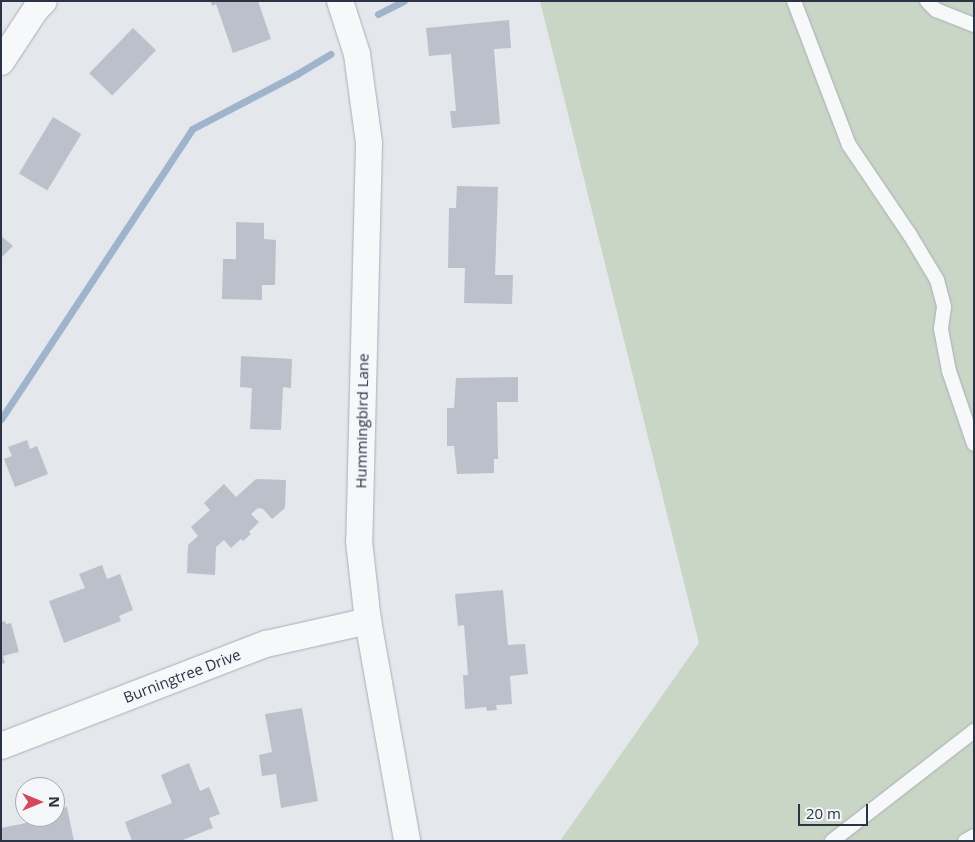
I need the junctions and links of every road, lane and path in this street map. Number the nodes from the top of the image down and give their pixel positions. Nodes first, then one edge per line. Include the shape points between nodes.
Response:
1 (340, 1) edge
2 (794, 1) edge
3 (927, 1) edge
4 (35, 4) edge
5 (974, 25) edge
6 (1, 62) edge
7 (974, 444) edge
8 (368, 621) junction
9 (974, 731) edge
10 (1, 746) edge
11 (974, 836) edge
12 (408, 841) edge
13 (832, 841) edge
14 (965, 841) edge

1 - 8 street, Hummingbird Lane via 357,54 369,143 359,541
2 - 7 lane via 849,144 937,280 944,307 941,329 949,371
3 - 5 lane via 936,10
4 - 6 street
8 - 10 street, Burningtree Drive via 266,644
8 - 12 street, Hummingbird Lane
9 - 13 lane
11 - 14 lane

